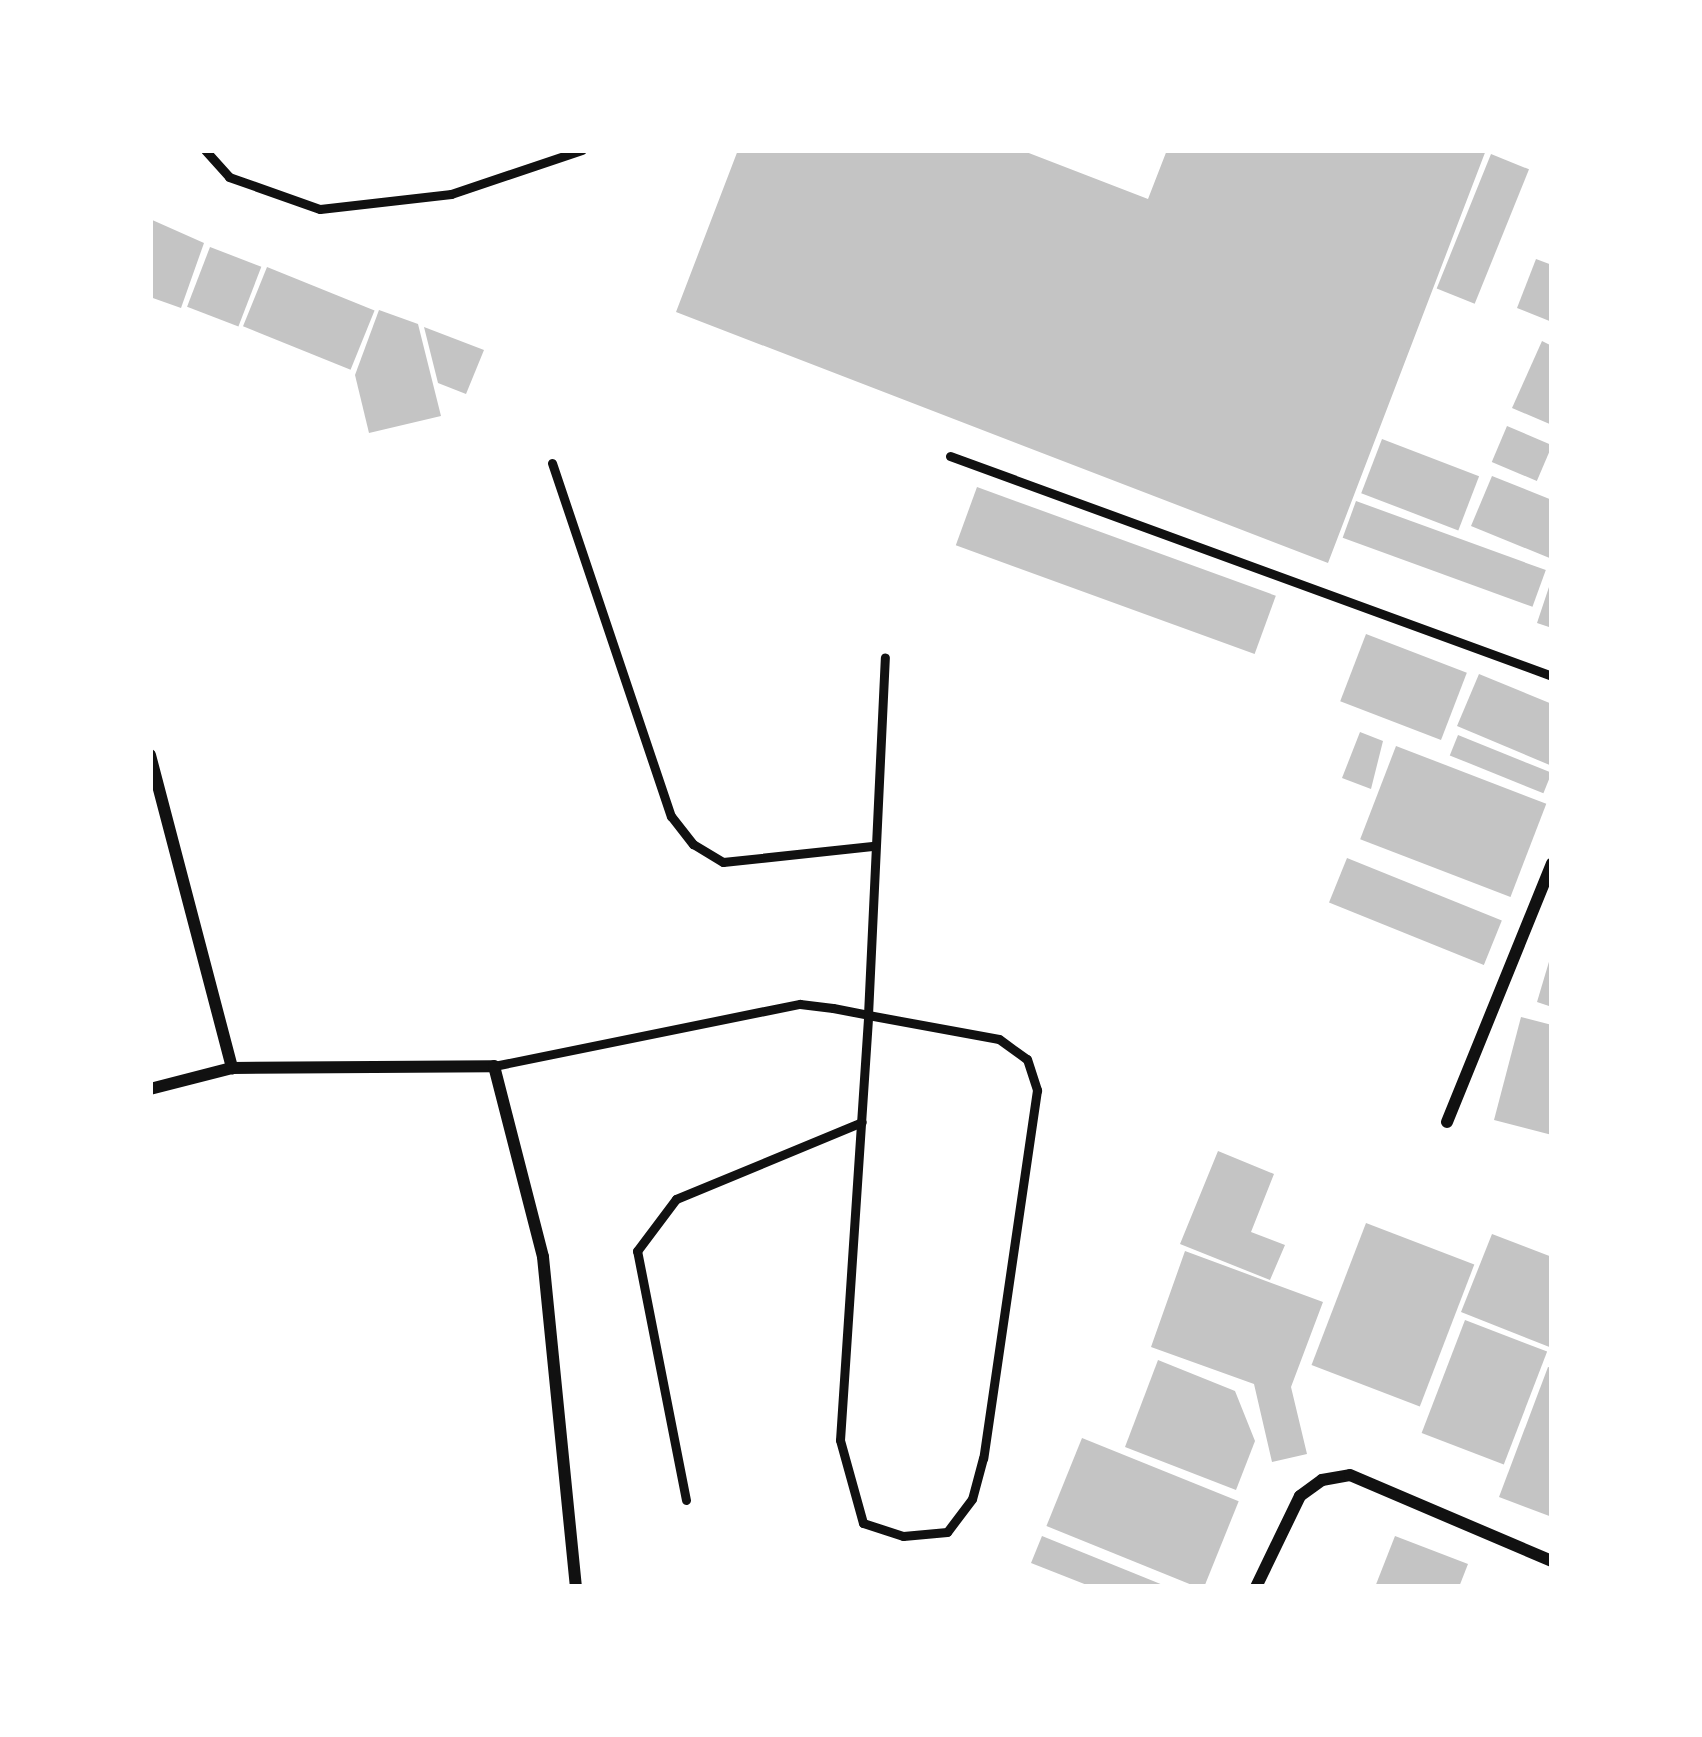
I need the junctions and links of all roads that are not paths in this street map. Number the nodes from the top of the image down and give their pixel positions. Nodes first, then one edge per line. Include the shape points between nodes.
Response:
1 (205, 150) edge
2 (582, 150) edge
3 (950, 456) dead end
4 (552, 464) dead end
5 (885, 657) dead end
6 (1552, 676) edge
7 (150, 755) edge
8 (872, 847) junction
9 (1552, 863) edge
10 (868, 1015) junction
11 (494, 1066) junction
12 (232, 1068) junction
13 (150, 1090) edge
14 (862, 1121) junction
15 (1447, 1122) dead end
16 (686, 1500) dead end
17 (1552, 1562) edge
18 (577, 1587) edge
19 (1256, 1587) edge

1 - 2 lane via 229,177 320,209 451,194
3 - 6 lane
4 - 8 lane via 671,817 693,844 723,862
5 - 8 lane
7 - 12 street
8 - 10 lane
9 - 15 street
10 - 11 lane via 762,1007
10 - 14 lane
10 - 14 lane via 999,1039 1027,1059 1037,1090 983,1458 972,1498 946,1532 903,1536 863,1523 846,1483 840,1440
11 - 12 street
11 - 18 street via 543,1257
12 - 13 street
14 - 16 lane via 676,1199 637,1251
17 - 19 street via 1350,1475 1322,1480 1300,1496

